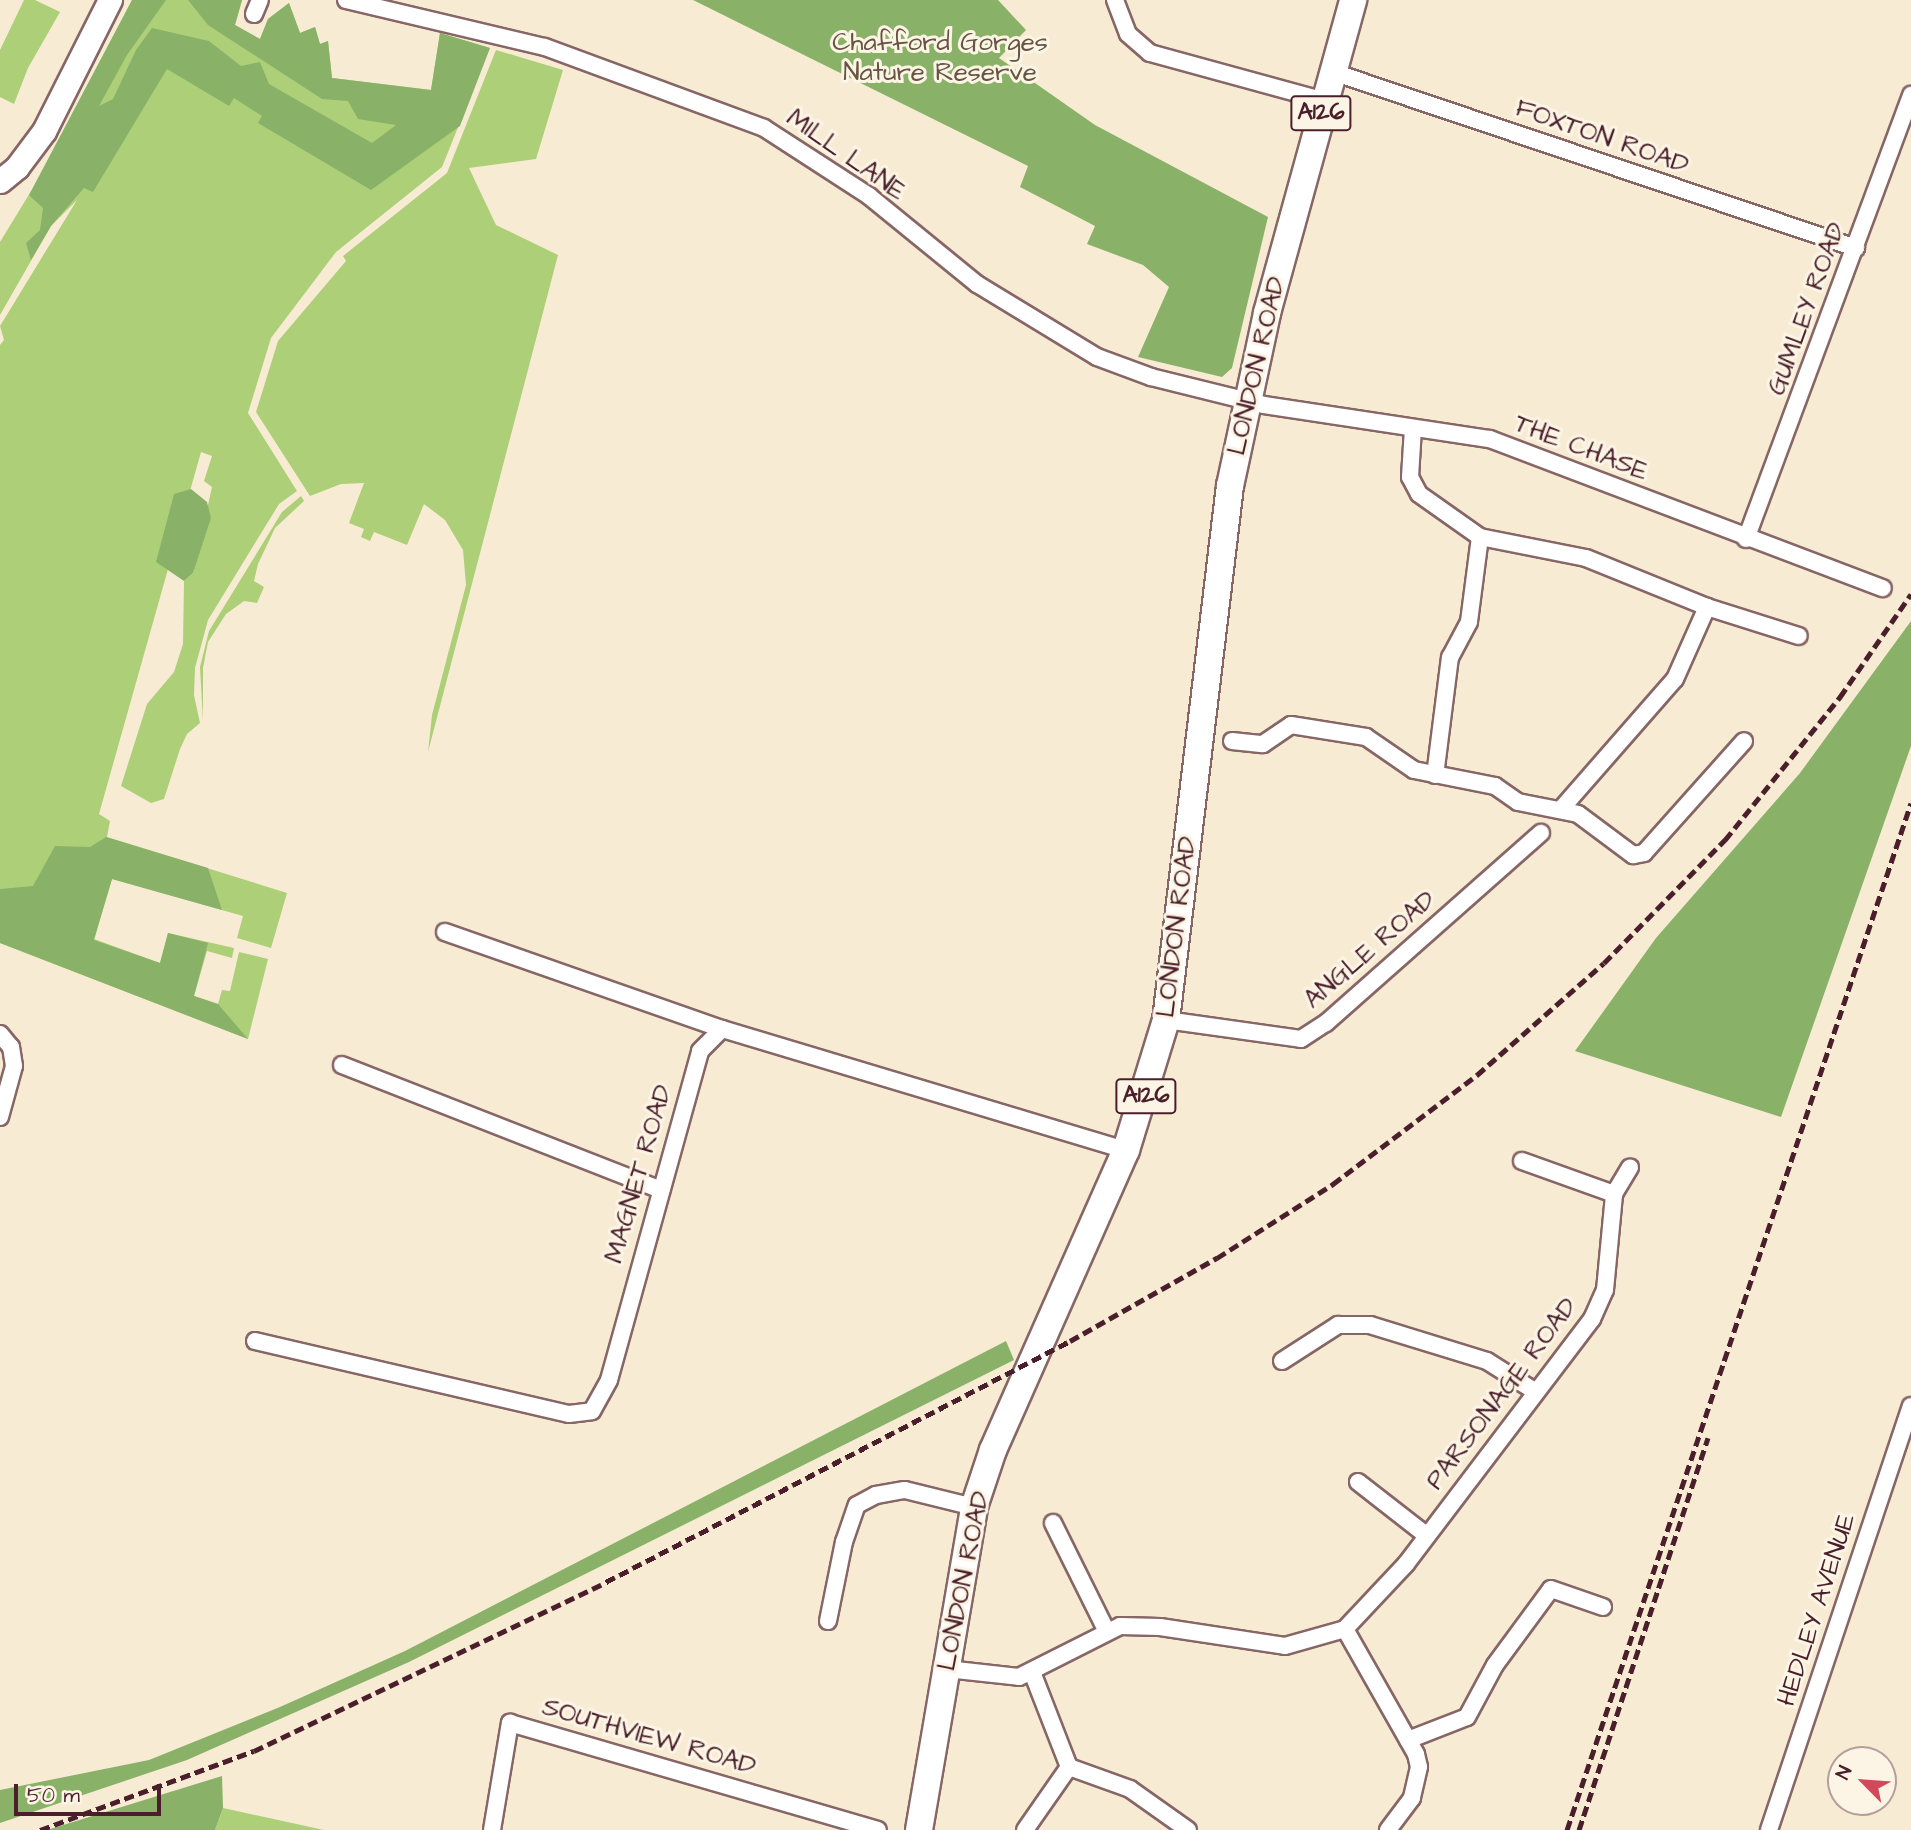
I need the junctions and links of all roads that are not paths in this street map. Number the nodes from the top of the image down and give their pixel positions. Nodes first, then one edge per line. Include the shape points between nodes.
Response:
1 (110, 0) edge
2 (346, 0) edge
3 (1115, 0) edge
4 (1353, 0) edge
5 (1333, 72) junction
6 (1911, 95) edge
7 (1325, 101) junction
8 (0, 181) edge
9 (1856, 248) junction
10 (1247, 401) junction
11 (1413, 428) junction
12 (1480, 537) junction
13 (1746, 539) junction
14 (1883, 588) dead end
15 (1707, 607) junction
16 (1799, 636) dead end
17 (1232, 741) dead end
18 (1744, 741) dead end
19 (1435, 775) junction
20 (1562, 808) junction
21 (1541, 833) dead end
22 (445, 932) dead end
23 (1166, 1020) junction
24 (722, 1028) junction
25 (0, 1034) edge
26 (342, 1065) dead end
27 (0, 1117) edge
28 (1126, 1150) junction
29 (1522, 1161) dead end
30 (1630, 1167) dead end
31 (661, 1190) junction
32 (1614, 1194) junction
33 (255, 1341) dead end
34 (1282, 1361) dead end
35 (1536, 1392) junction
36 (1911, 1406) edge
37 (1358, 1482) dead end
38 (974, 1507) junction
39 (1053, 1523) dead end
40 (1426, 1535) junction
41 (1603, 1606) dead end
42 (828, 1621) dead end
43 (1345, 1629) junction
44 (1106, 1630) junction
45 (947, 1668) junction
46 (1032, 1672) junction
47 (1408, 1740) junction
48 (1069, 1767) junction
49 (492, 1830) edge
50 (878, 1830) edge
51 (919, 1830) edge
52 (1025, 1830) edge
53 (1188, 1830) edge
54 (1388, 1830) edge
55 (1769, 1830) edge

1 - 8 street via 44,131 18,167
2 - 10 street, MILL LANE via 545,47 764,128 869,196 949,263 1034,323 1132,371
3 - 7 street via 1128,34 1150,53
4 - 5 main road, LONDON ROAD / A126
5 - 7 main road, LONDON ROAD / A126
5 - 9 street, FOXTON ROAD
6 - 9 street, GUMLEY ROAD
7 - 10 main road, LONDON ROAD / A126
9 - 13 street, GUMLEY ROAD
10 - 11 street, THE CHASE
10 - 23 main road, LONDON ROAD / A126 via 1230,486
11 - 12 street via 1410,477 1419,494
11 - 13 street, THE CHASE via 1476,437
12 - 15 street via 1586,558
12 - 19 street via 1469,622 1450,657
13 - 14 street, THE CHASE
15 - 16 street
15 - 20 street via 1675,680
17 - 19 street via 1263,744 1291,725 1366,737 1414,770
18 - 20 street via 1644,853 1626,851 1578,814
19 - 20 street via 1495,786 1518,802
21 - 23 street, ANGLE ROAD via 1326,1023 1301,1039
22 - 24 street
23 - 28 main road, LONDON ROAD / A126
24 - 28 street
24 - 31 street, MAGNET ROAD via 700,1051
25 - 27 street via 11,1046 13,1066
26 - 31 street
28 - 38 main road, LONDON ROAD / A126 via 993,1450
29 - 32 street
30 - 32 street, PARSONAGE ROAD
31 - 33 street, MAGNET ROAD via 608,1380 592,1411 569,1414
32 - 35 street, PARSONAGE ROAD via 1612,1242 1599,1306
34 - 35 street via 1338,1325 1370,1325 1487,1361
35 - 40 street, PARSONAGE ROAD
36 - 55 street, HEDLEY AVENUE
37 - 40 street
38 - 42 street via 905,1490 876,1495 857,1505 844,1542
38 - 45 main road, LONDON ROAD / A126
39 - 44 street
40 - 43 street, PARSONAGE ROAD via 1374,1602
41 - 47 street via 1551,1589 1495,1665 1467,1717
43 - 44 street, PARSONAGE ROAD via 1285,1646 1138,1625
43 - 47 street
44 - 46 street, PARSONAGE ROAD
45 - 46 street, PARSONAGE ROAD via 1019,1676
45 - 51 main road, LONDON ROAD / A126
46 - 48 street
47 - 54 street via 1416,1754 1418,1781
48 - 52 street
48 - 53 street via 1130,1789
49 - 50 street, SOUTHVIEW ROAD via 510,1723

